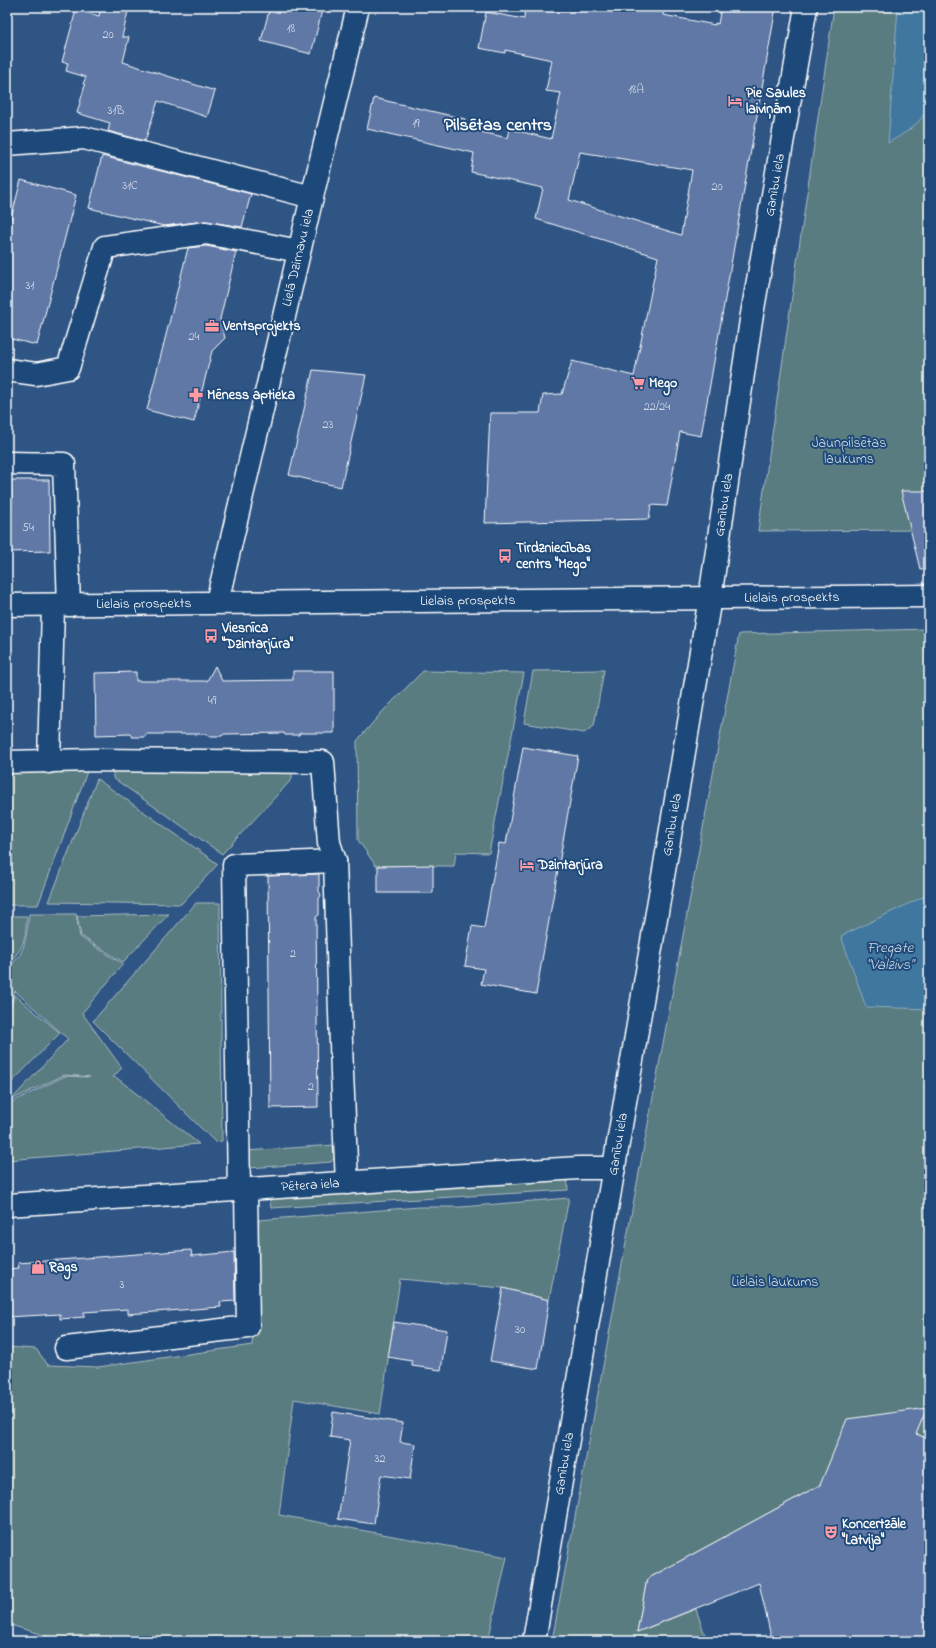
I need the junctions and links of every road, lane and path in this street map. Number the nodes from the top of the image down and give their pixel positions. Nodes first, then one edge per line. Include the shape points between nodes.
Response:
1 (358, 7) edge
2 (806, 7) edge
3 (7, 144) edge
4 (312, 197) junction
5 (299, 251) junction
6 (7, 370) edge
7 (7, 463) edge
8 (929, 596) edge
9 (710, 598) junction
10 (217, 602) junction
11 (7, 605) edge
12 (61, 605) junction
13 (7, 762) edge
14 (49, 762) junction
15 (335, 861) junction
16 (614, 1168) junction
17 (347, 1184) junction
18 (243, 1190) junction
19 (7, 1205) edge
20 (66, 1348) dead end
21 (534, 1641) edge

1 - 4 street, Lielā Dzirnavu iela
2 - 9 street, Ganību iela via 751,320
3 - 4 street via 84,138
4 - 5 street, Lielā Dzirnavu iela
5 - 6 street via 206,233 105,247 68,368 36,374
5 - 10 street, Lielā Dzirnavu iela
7 - 12 street via 64,464
8 - 9 street, Lielais prospekts
9 - 10 street, Lielais prospekts
9 - 16 street, Ganību iela
10 - 12 street, Lielais prospekts
11 - 12 street, Lielais prospekts
12 - 14 street
13 - 14 street
14 - 15 street via 323,762 329,843
15 - 17 street
15 - 18 street via 234,865
16 - 17 street, Pētera iela via 579,1168
16 - 21 street, Ganību iela
17 - 18 street, Pētera iela
18 - 19 street, Pētera iela
18 - 20 street via 248,1328

